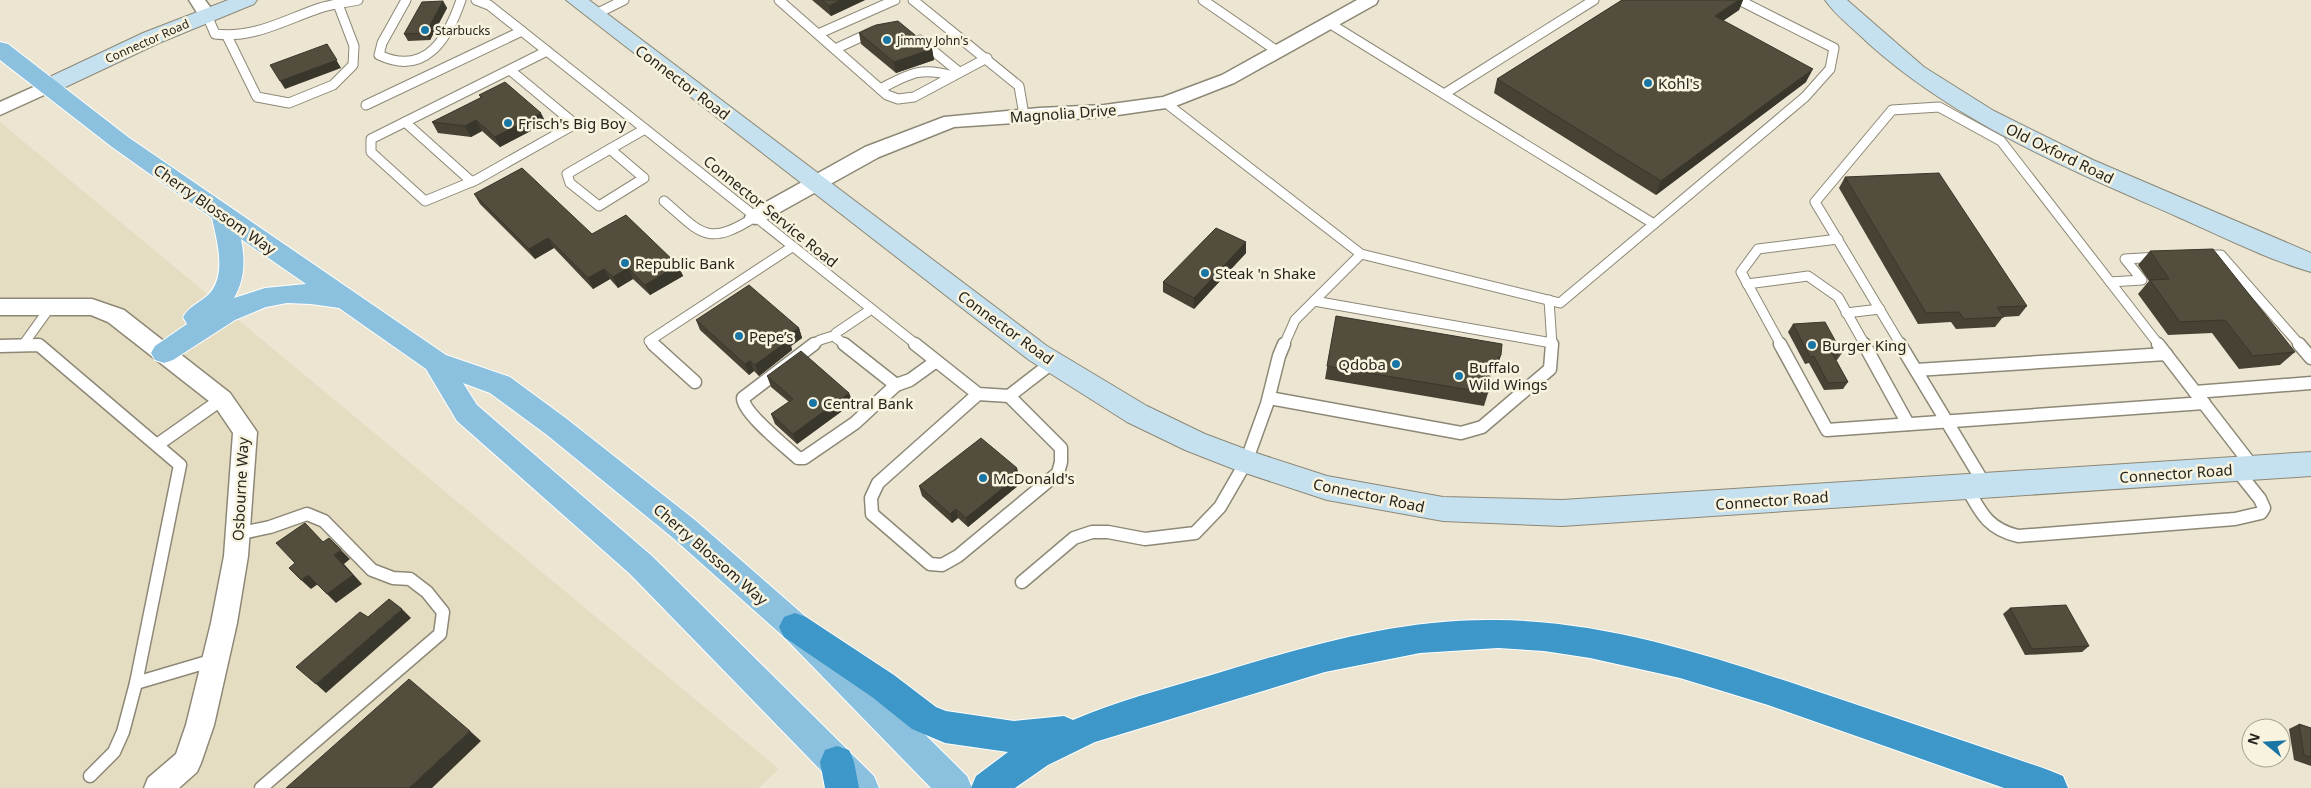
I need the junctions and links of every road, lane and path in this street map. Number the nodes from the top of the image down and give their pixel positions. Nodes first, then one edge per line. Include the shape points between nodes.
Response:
1 (247, 0) edge
2 (358, 0) edge
3 (406, 0) edge
4 (462, 0) edge
5 (476, 0) edge
6 (624, 0) edge
7 (779, 0) edge
8 (895, 0) edge
9 (912, 0) edge
10 (1203, 0) edge
11 (1370, 0) edge
12 (1594, 0) edge
13 (1739, 0) edge
14 (1835, 0) edge
15 (338, 4) junction
16 (202, 7) edge
17 (586, 7) edge
18 (1329, 22) junction
19 (881, 27) edge
20 (522, 31) junction
21 (909, 31) edge
22 (818, 34) junction
23 (227, 36) junction
24 (0, 49) edge
25 (835, 49) junction
26 (547, 51) junction
27 (1278, 51) junction
28 (987, 58) junction
29 (510, 70) junction
30 (956, 74) junction
31 (48, 86) junction
32 (880, 89) junction
33 (1444, 94) junction
34 (1166, 103) junction
35 (366, 105) dead end
36 (0, 110) edge
37 (1024, 115) junction
38 (405, 122) junction
39 (645, 129) junction
40 (610, 149) junction
41 (472, 182) junction
42 (816, 183) junction
43 (664, 201) dead end
44 (224, 216) junction
45 (755, 217) junction
46 (1654, 224) junction
47 (1838, 239) junction
48 (792, 247) junction
49 (1361, 254) junction
50 (2192, 256) edge
51 (2173, 257) edge
52 (2311, 263) edge
53 (2110, 282) junction
54 (1747, 284) junction
55 (343, 298) junction
56 (1549, 300) junction
57 (1314, 301) junction
58 (52, 306) junction
59 (0, 307) edge
60 (1880, 309) junction
61 (870, 310) junction
62 (1846, 312) junction
63 (836, 335) junction
64 (1552, 343) junction
65 (23, 345) junction
66 (0, 346) edge
67 (159, 349) junction
68 (2166, 354) junction
69 (2311, 358) edge
70 (436, 362) junction
71 (935, 362) junction
72 (1053, 362) junction
73 (1916, 370) junction
74 (695, 382) dead end
75 (2311, 382) edge
76 (896, 385) junction
77 (2195, 392) junction
78 (978, 394) junction
79 (1009, 396) junction
80 (1268, 398) junction
81 (222, 399) junction
82 (2204, 403) junction
83 (1948, 422) junction
84 (1908, 424) junction
85 (157, 445) junction
86 (1246, 462) junction
87 (2311, 464) edge
88 (2244, 468) junction
89 (1976, 487) junction
90 (237, 534) junction
91 (1022, 582) dead end
92 (796, 627) junction
93 (216, 659) junction
94 (136, 683) junction
95 (1087, 728) junction
96 (839, 775) edge
97 (90, 776) dead end
98 (158, 788) edge
99 (261, 788) edge
100 (862, 788) edge
101 (955, 788) edge
102 (988, 788) edge
103 (2050, 788) edge

1 - 16 main road, Connector Road
2 - 15 lane
3 - 4 lane via 382,43 379,56 390,61 422,59 435,52
5 - 20 lane, Connector Service Road via 489,5
6 - 17 lane
7 - 22 lane
8 - 22 lane
9 - 28 lane
10 - 27 lane
11 - 18 street, Magnolia Drive
12 - 33 lane
13 - 46 lane via 1834,48 1830,69 1805,97
14 - 52 main road, Old Oxford Road via 1918,74 1997,122 2157,200
15 - 23 lane via 253,34
15 - 23 lane via 354,46 353,65 333,85 289,103 257,98
16 - 23 lane via 215,34
16 - 31 main road, Connector Road via 151,38
17 - 42 main road, Connector Road
18 - 27 street, Magnolia Drive
18 - 33 lane
19 - 25 lane
20 - 26 lane, Connector Service Road
20 - 35 lane
21 - 30 lane
22 - 25 lane
24 - 31 main road, Cherry Blossom Way
25 - 32 lane
26 - 29 lane
26 - 39 lane, Connector Service Road
27 - 34 street, Magnolia Drive via 1228,79
28 - 30 lane
28 - 37 lane via 1019,86
29 - 38 lane
29 - 41 lane via 575,124
30 - 32 lane via 921,69
30 - 32 lane via 914,96 898,99
31 - 36 street
31 - 44 main road, Cherry Blossom Way via 73,108
33 - 46 lane
34 - 37 street, Magnolia Drive via 1104,111
34 - 49 lane
37 - 42 street, Magnolia Drive via 950,121 872,152
38 - 41 lane
38 - 41 lane via 370,139 371,152 425,201
39 - 40 lane
39 - 45 lane, Connector Service Road
40 - 40 lane via 567,174 570,183 599,206 644,178
42 - 45 street, Magnolia Drive
42 - 72 main road, Connector Road
43 - 45 lane via 702,233 715,238 733,232
44 - 55 main road, Cherry Blossom Way
44 - 67 main road via 232,259 230,278 221,298
45 - 48 lane, Connector Service Road
46 - 56 lane via 1560,303
47 - 53 lane via 1815,202 1892,110 1939,107 2001,140
47 - 54 lane via 1758,249 1741,272
47 - 60 lane
48 - 61 lane, Connector Service Road
48 - 74 lane via 649,342
49 - 56 lane
49 - 57 lane
50 - 69 lane via 2221,255
51 - 53 lane via 2125,259 2142,280
53 - 68 lane
54 - 62 lane via 1808,276 1838,297
54 - 84 lane via 1827,430
55 - 67 main road via 290,293 261,297
55 - 70 main road, Cherry Blossom Way
56 - 64 lane
57 - 64 lane
57 - 80 lane via 1295,320 1279,356
58 - 59 street, Osbourne Way
58 - 65 lane
58 - 67 street, Osbourne Way via 92,307 116,316
60 - 62 lane
60 - 73 lane
61 - 63 lane
61 - 71 lane, Connector Service Road
62 - 84 lane
63 - 76 lane
63 - 76 lane via 820,340 743,398 743,403 758,421 798,458 804,458 855,423
64 - 80 lane via 1550,369 1482,427 1461,433
65 - 66 lane
65 - 85 lane via 39,344
67 - 81 street, Osbourne Way
68 - 73 lane
68 - 77 lane
70 - 92 main road, Cherry Blossom Way via 500,385 528,405 684,529
70 - 96 main road, Cherry Blossom Way via 467,413 640,565
71 - 76 lane via 910,380
71 - 78 lane, Connector Service Road
72 - 79 lane
72 - 86 main road, Connector Road via 1137,414
73 - 83 lane
75 - 77 lane
77 - 82 lane
78 - 79 lane
78 - 79 lane via 870,493 872,514 930,564 942,565 958,556 1058,473 1060,448
80 - 86 lane
81 - 85 lane
81 - 90 street, Osbourne Way via 245,432
82 - 83 lane
82 - 88 lane
83 - 84 lane
83 - 89 lane
85 - 94 lane via 180,465
86 - 89 main road, Connector Road via 1327,488 1443,509 1478,511 1562,513
86 - 91 lane via 1220,507 1196,532 1145,539 1092,532 1074,538
87 - 88 main road, Connector Road
88 - 89 main road, Connector Road
88 - 89 lane via 2264,508 2261,513 2235,518 2018,536 1989,524
90 - 93 street, Osbourne Way via 236,556
90 - 99 lane via 306,514 324,521 372,570 393,578 410,579 427,592 443,612 440,634
92 - 95 highway via 924,718 945,727 1014,737
92 - 101 main road, Cherry Blossom Way
93 - 94 lane
93 - 98 street, Osbourne Way via 187,763
94 - 97 lane via 114,752
95 - 102 highway via 1028,757
95 - 103 highway via 1336,654 1451,636 1512,635 1576,640 1640,652 1850,718
96 - 100 main road, Cherry Blossom Way

